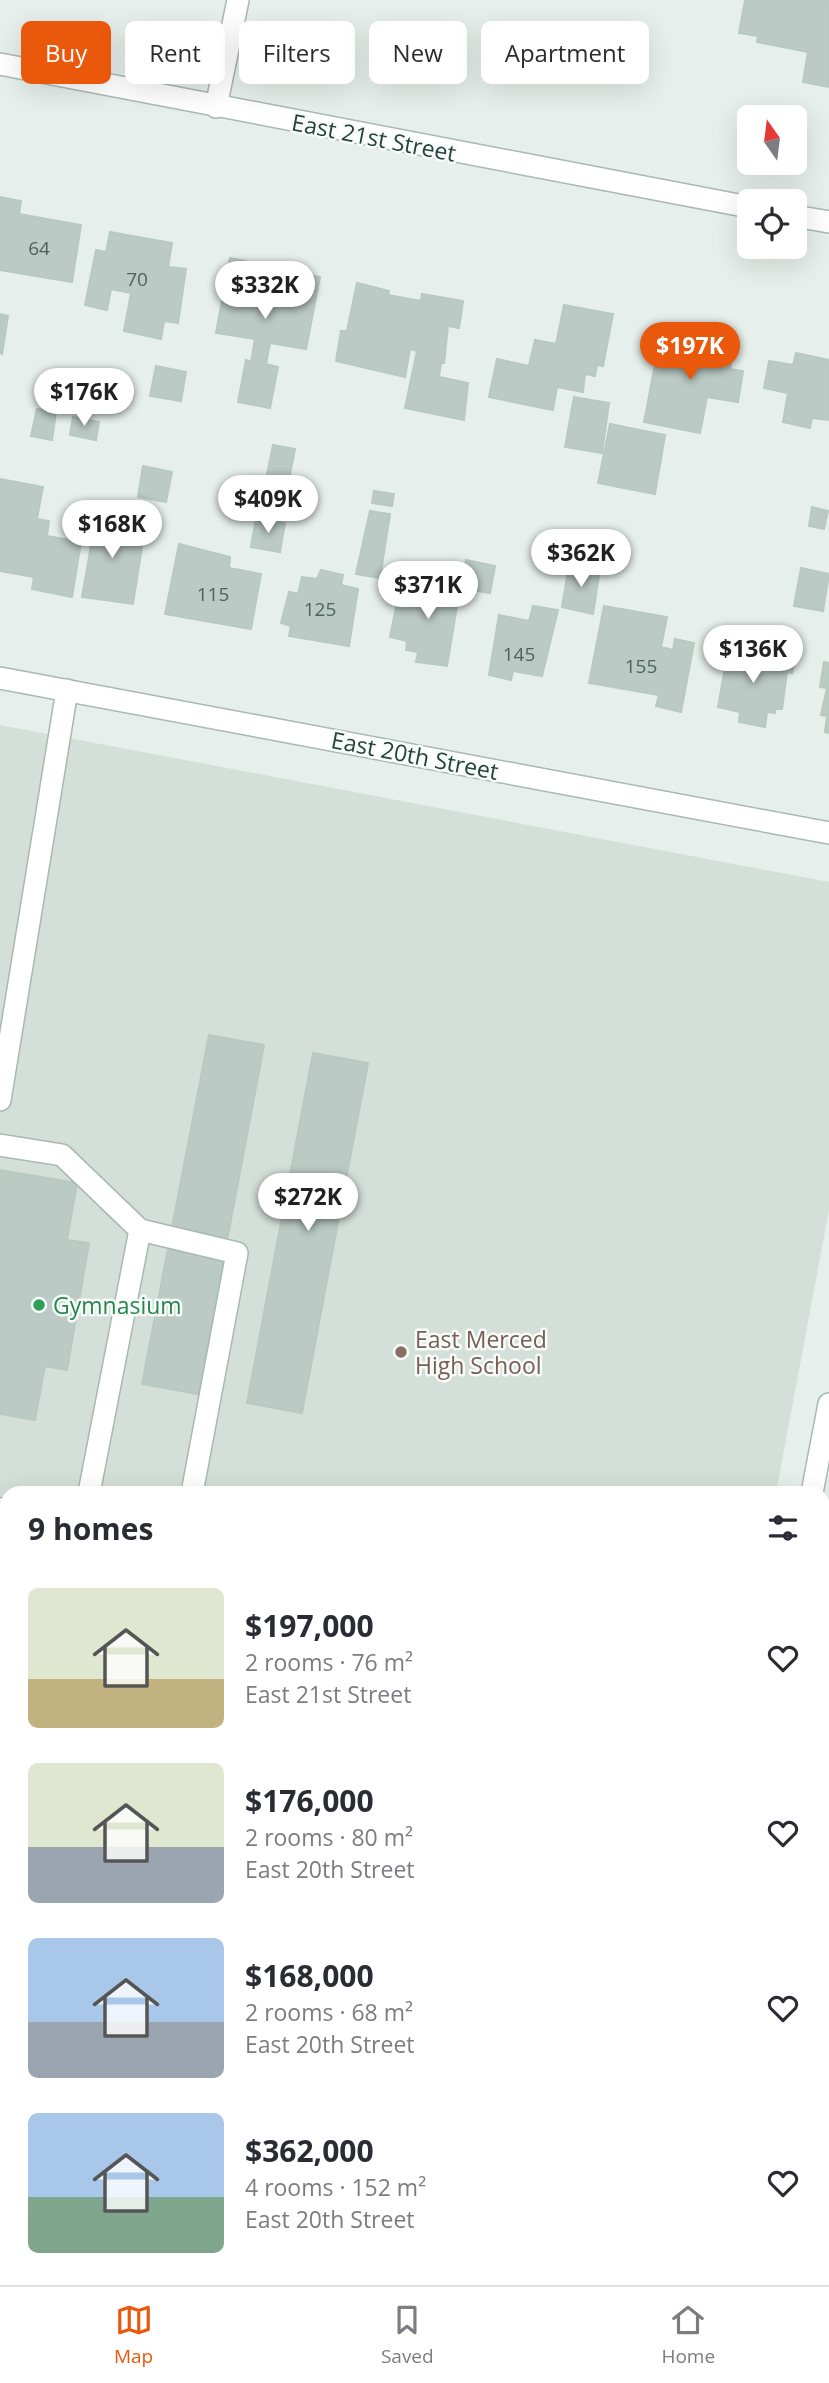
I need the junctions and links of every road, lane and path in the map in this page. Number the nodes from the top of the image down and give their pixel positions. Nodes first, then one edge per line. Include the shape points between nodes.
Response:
1 (238, 0) edge
2 (0, 64) edge
3 (216, 107) junction
4 (737, 205) edge
5 (807, 218) edge
6 (829, 222) edge
7 (0, 678) edge
8 (67, 690) junction
9 (829, 833) edge
10 (0, 1100) edge
11 (0, 1145) edge
12 (140, 1230) junction
13 (829, 1404) edge
14 (90, 1486) edge
15 (193, 1486) edge
16 (813, 1486) edge

1 - 3 street
2 - 3 street, East 21st Street
3 - 4 street, East 21st Street
5 - 6 street
7 - 8 street, East 20th Street
8 - 9 street, East 20th Street
8 - 10 street
11 - 12 street via 62,1155
12 - 14 street
12 - 15 street via 237,1253
13 - 16 street

